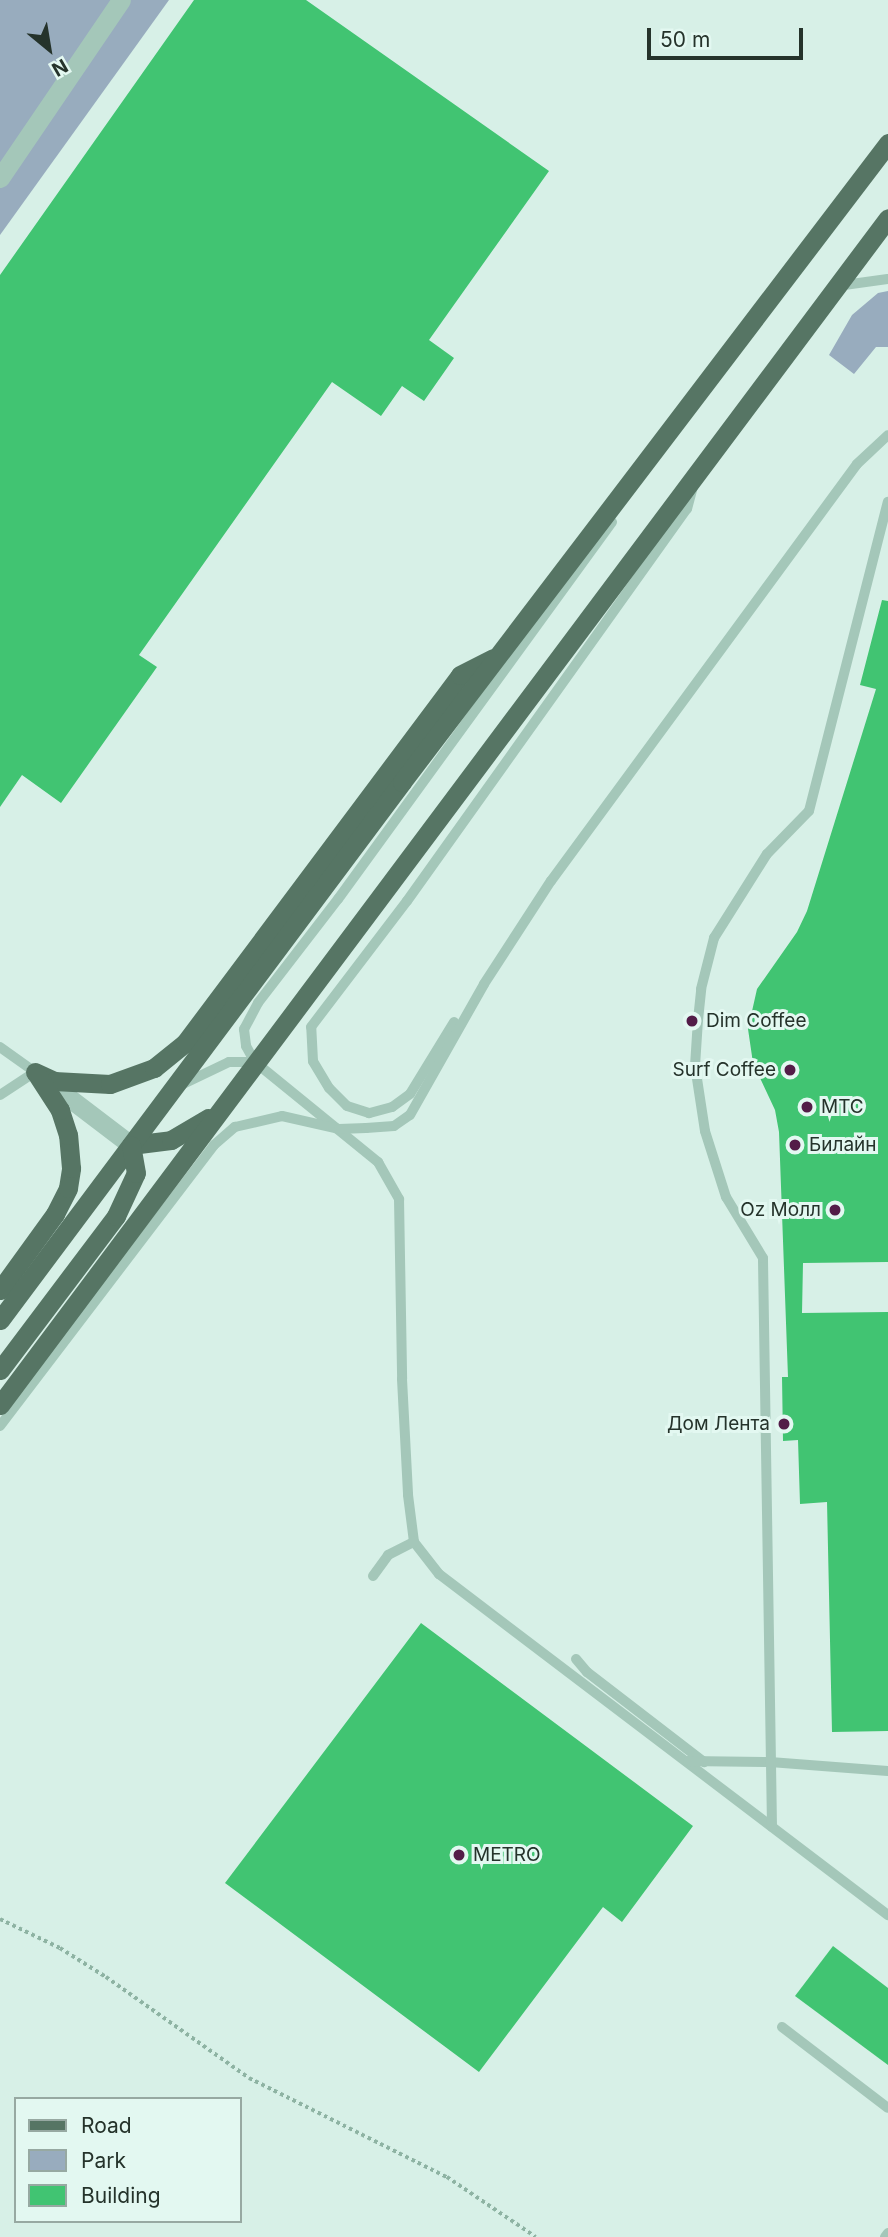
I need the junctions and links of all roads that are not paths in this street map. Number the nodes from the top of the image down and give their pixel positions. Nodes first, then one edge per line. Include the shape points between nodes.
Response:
1 (121, 0) edge
2 (888, 143) edge
3 (0, 178) edge
4 (888, 218) edge
5 (888, 279) edge
6 (837, 286) junction
7 (888, 435) edge
8 (652, 454) junction
9 (696, 478) junction
10 (888, 502) edge
11 (498, 656) junction
12 (540, 897) junction
13 (0, 1047) edge
14 (255, 1062) junction
15 (35, 1072) junction
16 (171, 1091) junction
17 (0, 1094) edge
18 (218, 1111) junction
19 (339, 1129) junction
20 (131, 1145) junction
21 (0, 1290) edge
22 (0, 1320) edge
23 (0, 1370) edge
24 (0, 1405) edge
25 (0, 1426) edge
26 (414, 1542) junction
27 (373, 1576) dead end
28 (576, 1678) junction
29 (688, 1761) junction
30 (704, 1762) junction
31 (771, 1762) junction
32 (888, 1771) edge
33 (772, 1826) junction
34 (888, 1915) edge
35 (782, 2027) dead end
36 (888, 2108) edge

1 - 3 street
2 - 8 main road
4 - 6 main road
5 - 6 lane
6 - 9 main road
7 - 12 lane via 858,464
8 - 11 main road
8 - 14 lane via 643,479 258,1003 244,1029
9 - 12 lane via 687,509 407,901 311,1027 313,1061 329,1088 347,1105 369,1113 392,1107 410,1094 524,908
9 - 14 main road
10 - 31 lane via 810,811 767,854 713,938 698,1020 695,1066 705,1131 726,1196 763,1258
11 - 15 main road via 460,675 185,1043 154,1068 110,1084 54,1081
11 - 16 main road
12 - 19 lane via 484,984 410,1115 394,1126
13 - 15 lane
14 - 16 lane via 229,1062
14 - 18 main road
14 - 19 lane
15 - 17 lane
15 - 20 street
15 - 21 main road via 60,1110 68,1135 68,1188 55,1214
16 - 20 main road
18 - 20 main road via 171,1139
18 - 24 main road
19 - 25 lane via 301,1119 261,1119 235,1127 214,1145
19 - 26 lane via 378,1162 399,1199 402,1379
20 - 22 main road
20 - 23 main road via 136,1173 116,1216
26 - 27 lane via 388,1555
26 - 28 lane via 439,1574
28 - 29 lane
28 - 30 lane via 576,1659
29 - 30 lane
29 - 33 lane
30 - 31 lane
31 - 32 lane
31 - 33 lane
33 - 34 lane
35 - 36 lane

